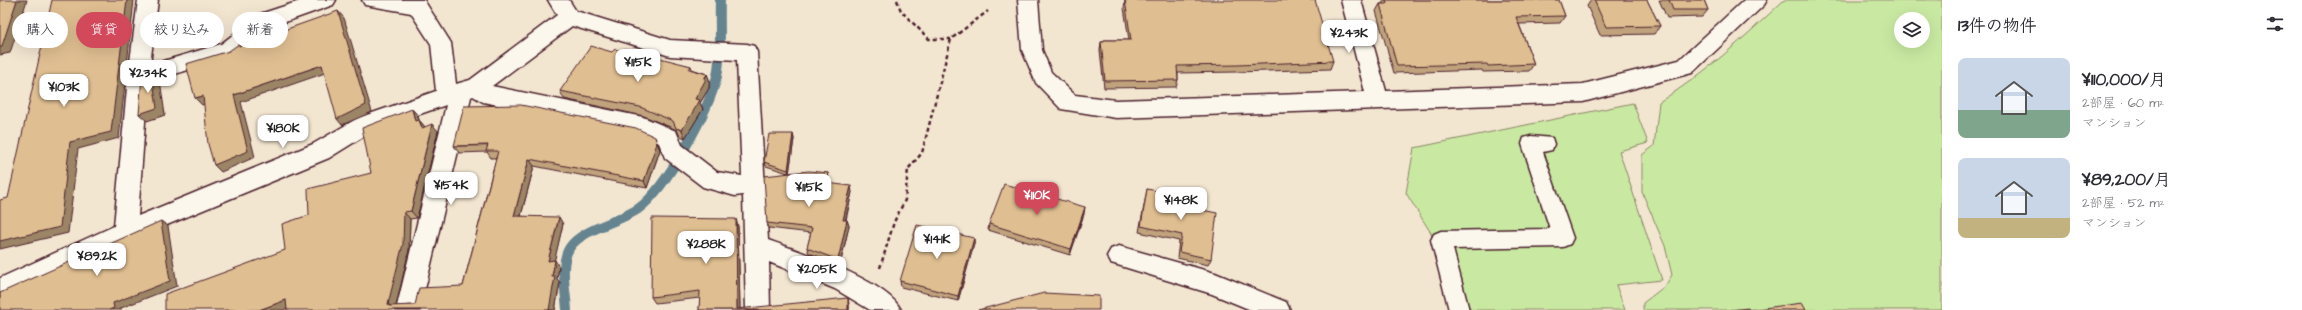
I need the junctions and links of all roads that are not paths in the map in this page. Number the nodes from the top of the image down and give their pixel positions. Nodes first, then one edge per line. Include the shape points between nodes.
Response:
1 (148, 0) edge
2 (326, 0) edge
3 (372, 0) edge
4 (1028, 0) edge
5 (1351, 0) edge
6 (1757, 0) edge
7 (564, 9) edge
8 (138, 77) junction
9 (462, 92) junction
10 (1378, 100) junction
11 (1545, 144) dead end
12 (754, 185) junction
13 (126, 232) junction
14 (757, 247) junction
15 (1119, 256) dead end
16 (0, 288) edge
17 (881, 303) edge
18 (408, 310) edge
19 (758, 310) edge
20 (1278, 310) edge
21 (1459, 310) edge

1 - 8 street
2 - 8 street via 267,20 228,50
3 - 9 street via 417,6 441,43
4 - 10 street via 1032,50 1043,77 1069,103 1116,109
5 - 10 street
6 - 10 street via 1684,67 1583,93
7 - 9 street
7 - 12 street via 670,48 747,52
8 - 13 street
9 - 12 street via 483,93 643,126 668,137 673,151 711,180 735,186
9 - 13 street via 366,124 321,151
9 - 18 street
11 - 21 lane via 1531,144 1563,238 1441,240
12 - 14 street
13 - 16 street
14 - 17 street via 790,258
14 - 19 street
15 - 20 street via 1215,284

